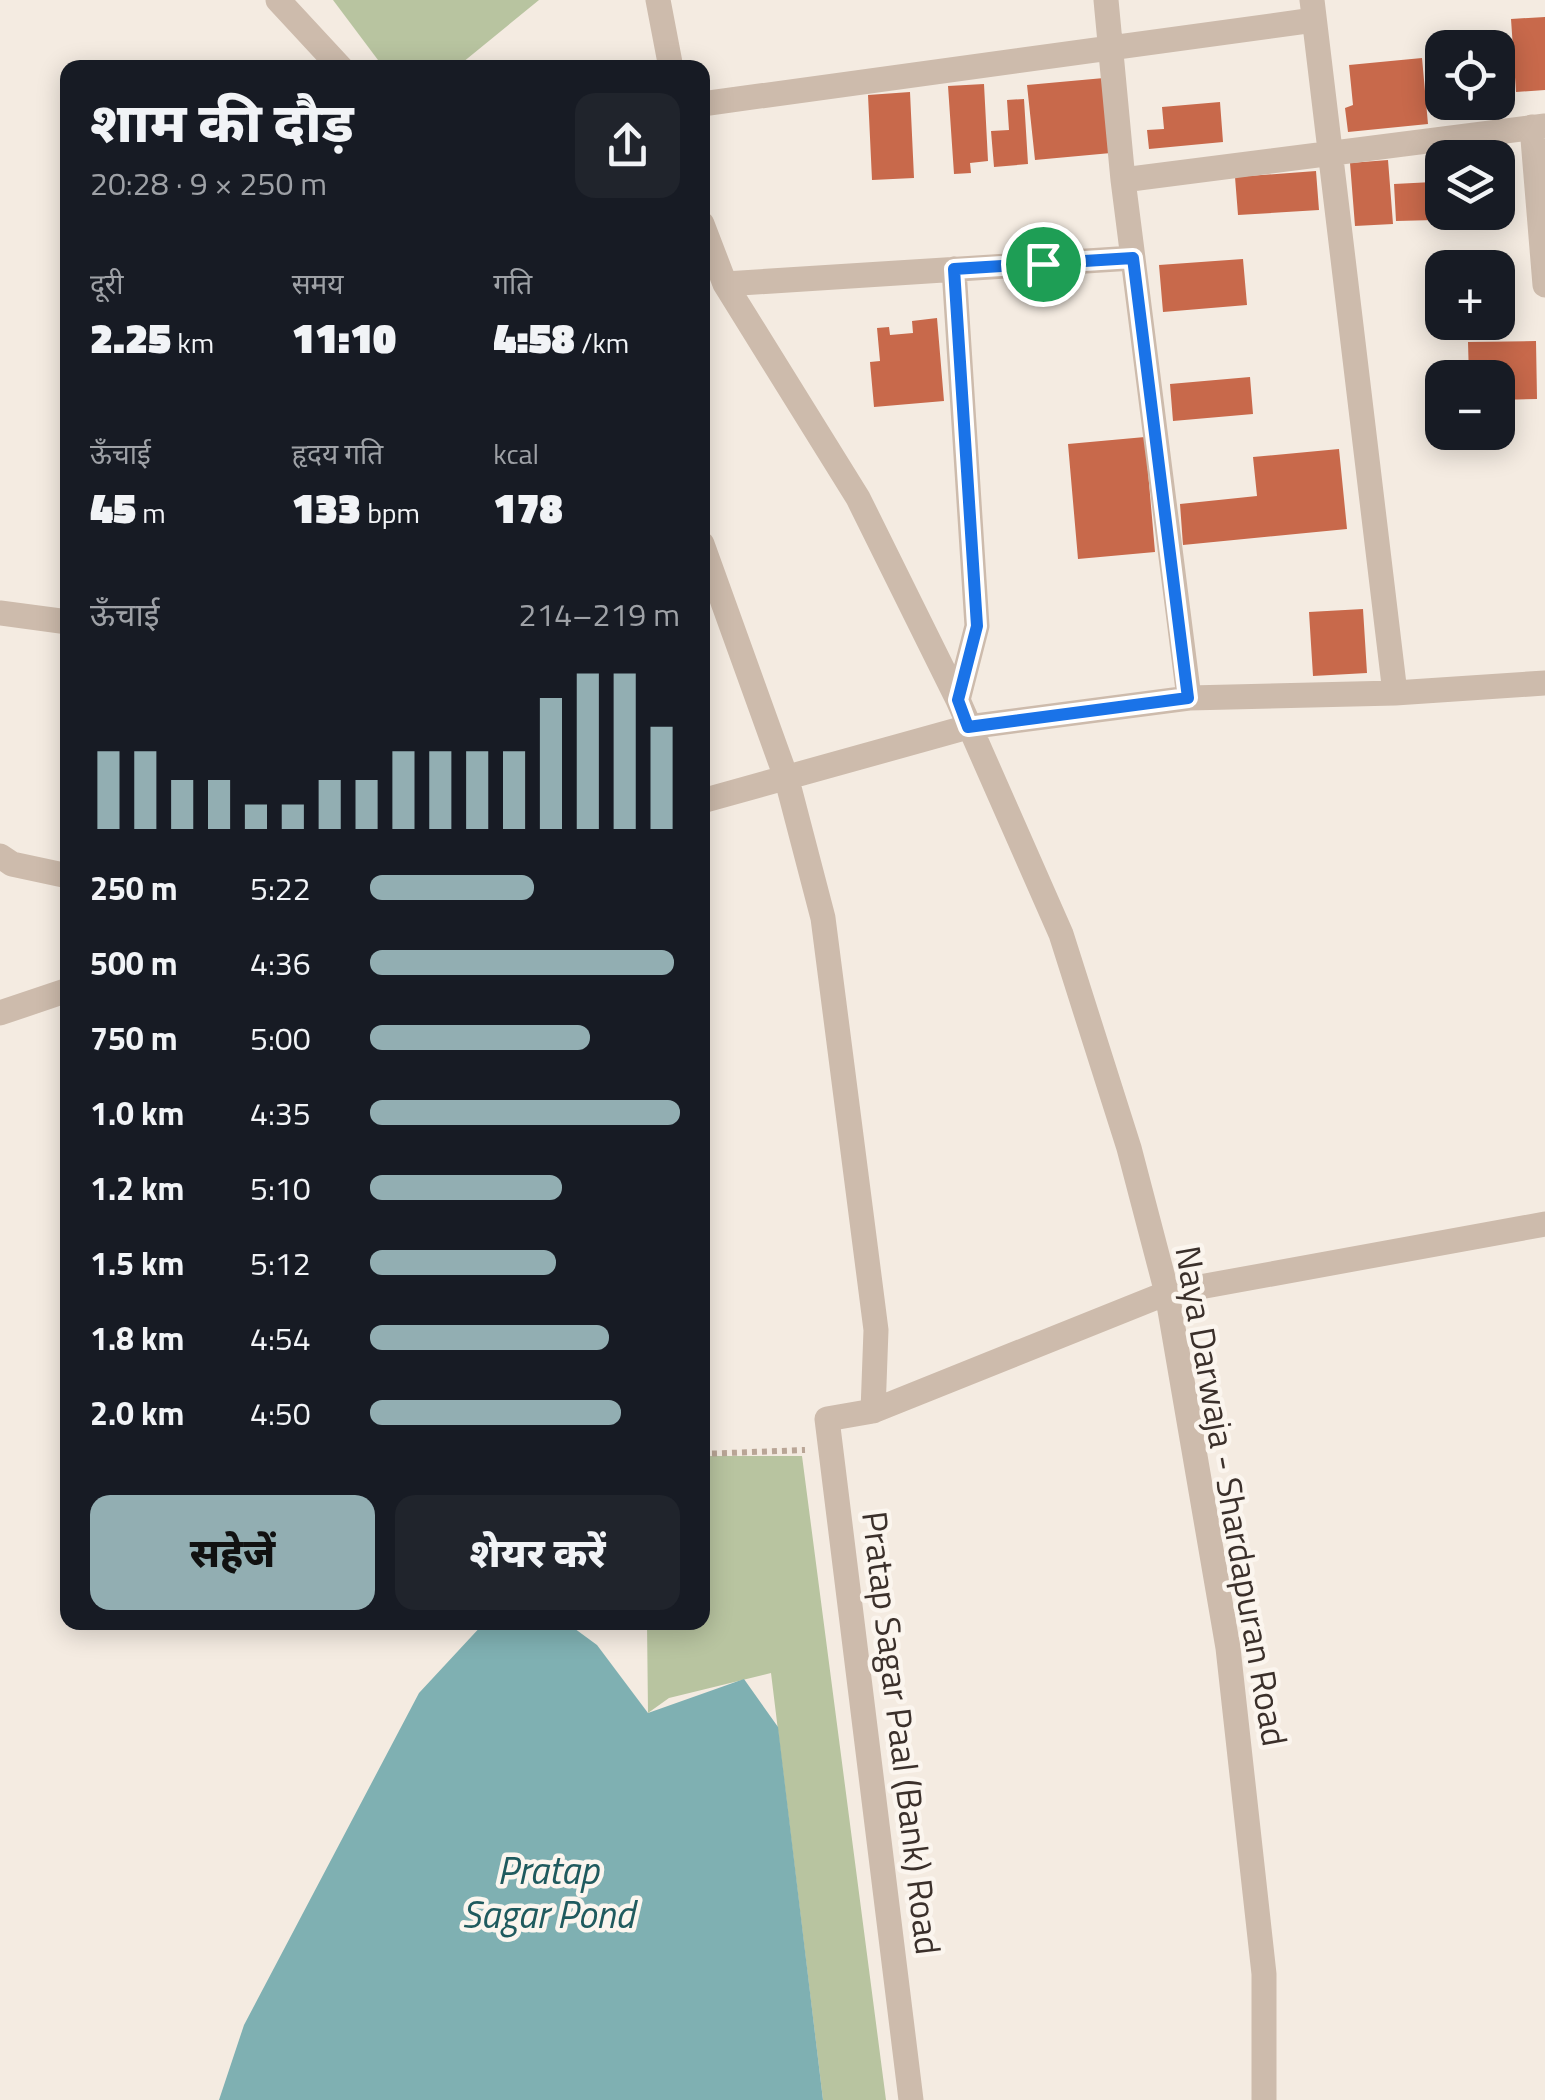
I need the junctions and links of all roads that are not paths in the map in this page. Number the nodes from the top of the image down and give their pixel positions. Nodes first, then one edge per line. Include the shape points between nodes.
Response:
1 (278, 0) edge
2 (658, 0) edge
3 (1106, 0) edge
4 (1313, 10) edge
5 (1112, 51) junction
6 (333, 60) edge
7 (670, 60) edge
8 (710, 103) edge
9 (1539, 126) edge
10 (1329, 153) junction
11 (1123, 180) junction
12 (710, 245) edge
13 (1133, 258) junction
14 (954, 269) junction
15 (725, 284) junction
16 (1545, 284) edge
17 (711, 586) edge
18 (0, 614) edge
19 (60, 621) edge
20 (1545, 683) edge
21 (1395, 693) junction
22 (1188, 698) junction
23 (958, 700) junction
24 (968, 727) junction
25 (787, 780) junction
26 (710, 799) edge
27 (0, 856) edge
28 (60, 874) edge
29 (60, 993) edge
30 (7, 1010) edge
31 (1545, 1224) edge
32 (1167, 1293) junction
33 (873, 1411) junction
34 (912, 2100) edge
35 (1264, 2100) edge

1 - 6 street
2 - 7 street
3 - 5 street
4 - 5 street
4 - 10 street
5 - 8 street
5 - 11 street
9 - 10 street
9 - 16 street
10 - 11 street
10 - 21 street
11 - 13 street
12 - 15 street, Naya Darwaja - Shardapuran Road
13 - 14 street
13 - 22 street
14 - 15 street
14 - 23 street via 977,626
15 - 23 street, Naya Darwaja - Shardapuran Road via 858,498
17 - 25 street
18 - 19 street
20 - 21 street
21 - 22 street
22 - 24 street
23 - 24 street, Naya Darwaja - Shardapuran Road
24 - 25 street
24 - 32 street, Naya Darwaja - Shardapuran Road via 1061,934
25 - 26 street
25 - 33 street via 823,918 876,1330
27 - 28 street
29 - 30 street
31 - 32 street
32 - 33 street
32 - 35 street, Naya Darwaja - Shardapuran Road via 1228,1648 1264,1974
33 - 34 street, Pratap Sagar Paal (Bank) Road via 828,1420

